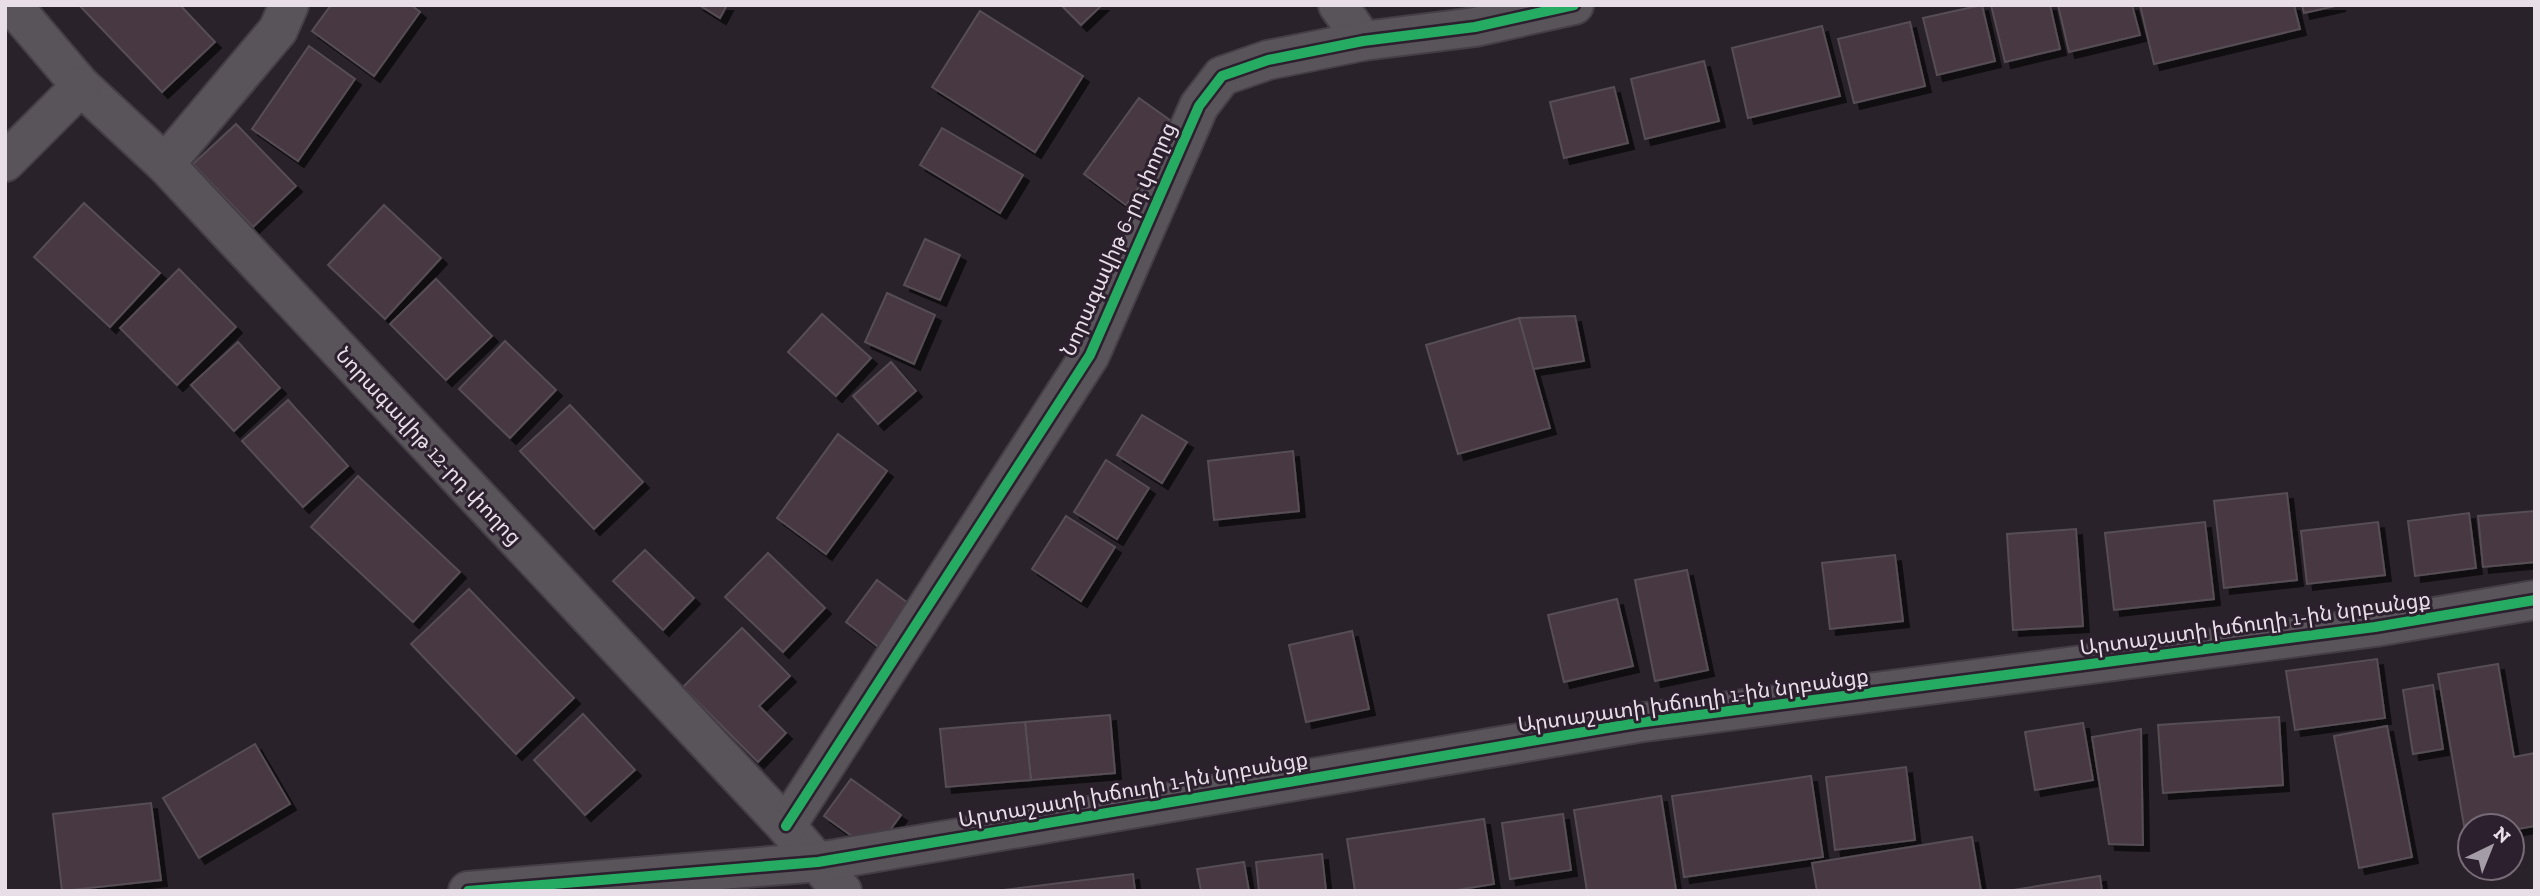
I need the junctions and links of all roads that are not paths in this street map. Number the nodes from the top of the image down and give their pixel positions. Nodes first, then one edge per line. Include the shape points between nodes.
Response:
1 (12, 5) edge
2 (289, 5) edge
3 (1338, 5) edge
4 (1574, 5) edge
5 (1468, 16) edge
6 (1363, 41) junction
7 (81, 86) junction
8 (5, 162) edge
9 (165, 164) junction
10 (2535, 600) edge
11 (786, 825) junction
12 (830, 876) edge
13 (468, 891) edge

1 - 7 street, Նորագավիթ 12-րդ փողոց
2 - 9 street via 278,30
3 - 6 street
4 - 5 street, Նորագավիթ 6-րդ փողոց
5 - 6 street, Նորագավիթ 6-րդ փողոց
6 - 11 street, Նորագավիթ 6-րդ փողոց via 1268,60 1222,76 1199,106 1090,355
7 - 8 street
7 - 9 street, Նորագավիթ 12-րդ փողոց
9 - 11 street, Նորագավիթ 12-րդ փողոց
10 - 12 street, Արտաշատի խճուղի 1-ին նրբանցք via 2375,627 1637,723
11 - 12 street, Նորագավիթ 12-րդ փողոց
12 - 13 street, Արտաշատի խճուղի 1-ին նրբանցք

